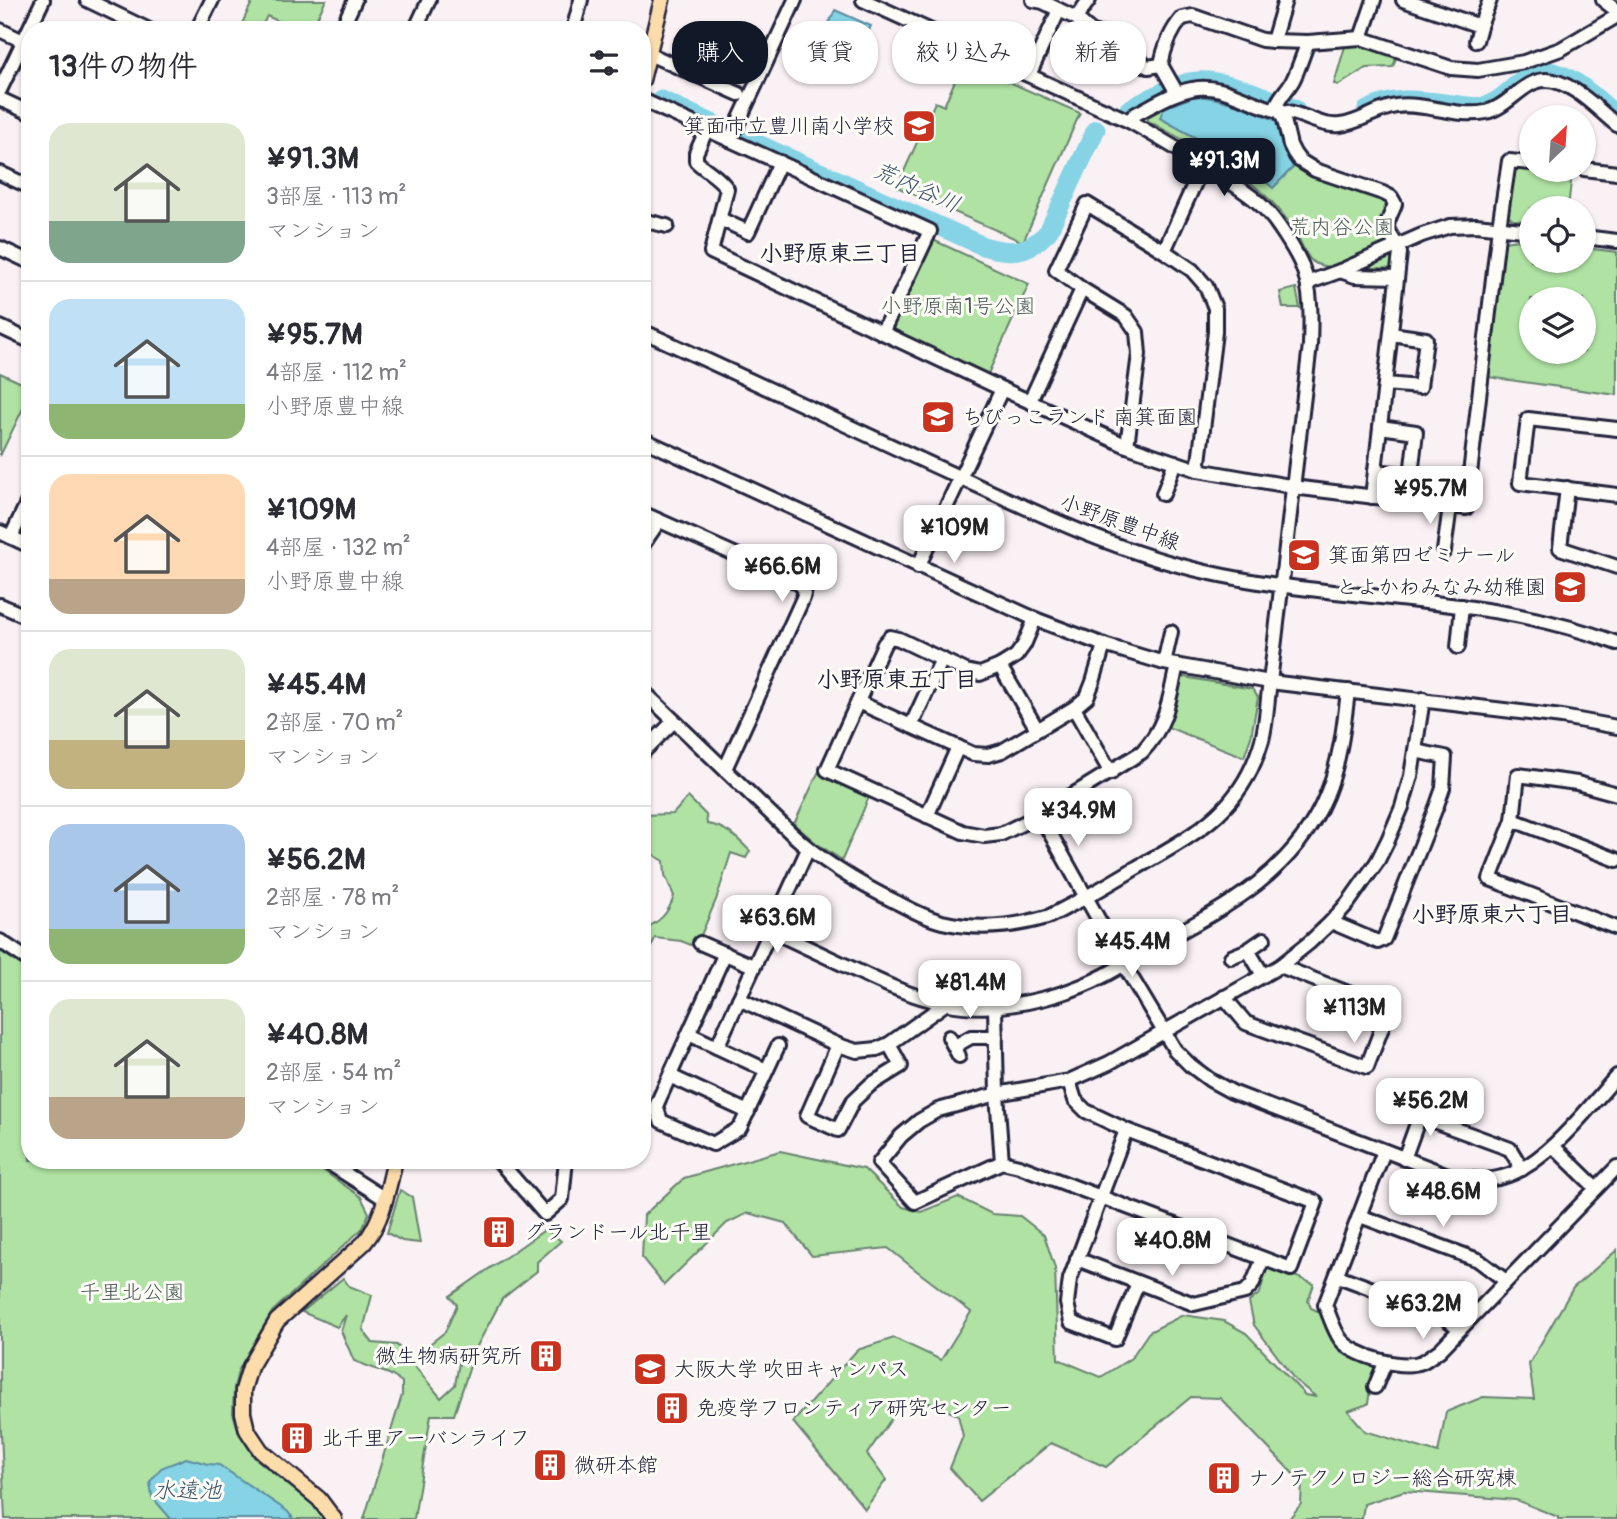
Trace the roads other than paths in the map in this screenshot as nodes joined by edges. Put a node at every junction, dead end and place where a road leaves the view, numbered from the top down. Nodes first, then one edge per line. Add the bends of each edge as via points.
1 (43, 0) edge
2 (87, 0) edge
3 (212, 0) edge
4 (429, 0) edge
5 (581, 0) edge
6 (662, 0) edge
7 (795, 0) edge
8 (863, 0) edge
9 (1032, 0) edge
10 (1089, 0) edge
11 (1285, 0) edge
12 (1374, 0) edge
13 (1403, 0) edge
14 (1490, 0) edge
15 (1603, 0) edge
16 (359, 1) edge
17 (1059, 10) junction
18 (1617, 14) edge
19 (1076, 18) junction
20 (35, 21) edge
21 (130, 21) edge
22 (202, 21) edge
23 (347, 21) edge
24 (422, 21) edge
25 (575, 21) edge
26 (909, 21) edge
27 (1480, 26) junction
28 (0, 30) edge
29 (1362, 38) junction
30 (21, 40) edge
31 (1273, 41) junction
32 (1476, 41) dead end
33 (1308, 42) junction
34 (651, 46) edge
35 (21, 53) edge
36 (651, 55) edge
37 (1036, 60) edge
38 (1161, 65) junction
39 (1036, 78) edge
40 (1174, 88) junction
41 (0, 90) edge
42 (739, 94) dead end
43 (0, 99) edge
44 (651, 104) edge
45 (1279, 104) junction
46 (21, 109) edge
47 (1129, 121) junction
48 (1617, 125) edge
49 (707, 129) junction
50 (733, 134) junction
51 (780, 162) junction
52 (1519, 162) edge
53 (1203, 165) junction
54 (1596, 170) edge
55 (0, 173) edge
56 (1617, 173) edge
57 (21, 183) edge
58 (720, 219) junction
59 (651, 222) edge
60 (667, 226) dead end
61 (1499, 227) junction
62 (1519, 230) edge
63 (1596, 238) edge
64 (1617, 241) edge
65 (1394, 247) junction
66 (0, 248) edge
67 (1164, 251) junction
68 (21, 258) edge
69 (1340, 271) junction
70 (1397, 277) junction
71 (1307, 283) junction
72 (1082, 289) junction
73 (0, 327) edge
74 (883, 333) junction
75 (1391, 334) junction
76 (651, 335) edge
77 (21, 337) edge
78 (1385, 384) junction
79 (1002, 389) junction
80 (1030, 401) junction
81 (1380, 427) junction
82 (1617, 429) edge
83 (651, 443) edge
84 (1127, 446) junction
85 (1175, 462) junction
86 (1198, 470) junction
87 (1375, 471) junction
88 (960, 478) junction
89 (1293, 486) junction
90 (1567, 488) junction
91 (1163, 494) dead end
92 (1617, 495) edge
93 (1372, 497) junction
94 (1450, 506) junction
95 (21, 511) edge
96 (651, 517) edge
97 (659, 521) junction
98 (651, 533) edge
99 (5, 535) edge
100 (21, 543) edge
101 (1444, 551) dead end
102 (918, 567) junction
103 (1617, 567) edge
104 (1281, 585) junction
105 (0, 605) edge
106 (1462, 606) junction
107 (21, 614) edge
108 (1035, 619) junction
109 (1171, 632) dead end
110 (1617, 643) edge
111 (1104, 645) junction
112 (1458, 647) dead end
113 (942, 659) junction
114 (1170, 664) junction
115 (1000, 666) junction
116 (1270, 682) junction
117 (1348, 691) junction
118 (651, 699) edge
119 (1423, 699) junction
120 (858, 702) junction
121 (1074, 708) junction
122 (674, 721) junction
123 (911, 726) junction
124 (1617, 727) edge
125 (1037, 729) junction
126 (651, 744) edge
127 (958, 747) junction
128 (1415, 751) junction
129 (725, 769) junction
130 (1111, 773) junction
131 (1617, 794) edge
132 (1040, 815) junction
133 (927, 816) junction
134 (1513, 820) junction
135 (807, 849) junction
136 (1617, 860) edge
137 (1086, 897) junction
138 (1331, 922) junction
139 (1617, 928) edge
140 (770, 930) junction
141 (1265, 939) dead end
142 (0, 941) edge
143 (701, 943) dead end
144 (1248, 950) junction
145 (725, 953) junction
146 (21, 955) edge
147 (1231, 957) dead end
148 (1124, 965) junction
149 (754, 966) junction
150 (1280, 966) junction
151 (1263, 975) junction
152 (1224, 997) junction
153 (739, 999) junction
154 (945, 1003) junction
155 (995, 1007) junction
156 (1164, 1032) junction
157 (689, 1034) junction
158 (996, 1037) junction
159 (889, 1044) junction
160 (838, 1045) junction
161 (778, 1046) dead end
162 (954, 1046) dead end
163 (717, 1047) junction
164 (766, 1070) junction
165 (670, 1076) junction
166 (1617, 1076) edge
167 (1069, 1081) junction
168 (997, 1094) junction
169 (748, 1112) junction
170 (1126, 1130) junction
171 (1552, 1146) junction
172 (1384, 1151) junction
173 (1404, 1159) junction
174 (1002, 1161) junction
175 (1617, 1167) edge
176 (338, 1169) edge
177 (393, 1169) edge
178 (506, 1169) edge
179 (565, 1169) edge
180 (1522, 1169) junction
181 (1596, 1188) junction
182 (1102, 1197) junction
183 (385, 1199) junction
184 (1360, 1216) junction
185 (1077, 1259) junction
186 (1263, 1259) junction
187 (1338, 1276) junction
188 (1506, 1281) junction
189 (1138, 1283) junction
190 (1460, 1329) junction
191 (1385, 1363) junction
192 (1375, 1387) dead end
193 (334, 1519) edge

1 - 20 street
2 - 21 street
3 - 22 street
4 - 24 street
5 - 25 street
6 - 34 main road
7 - 50 street
8 - 26 street
9 - 17 street
10 - 19 street
11 - 31 street
12 - 29 street
13 - 27 street
14 - 27 street
15 - 18 street
16 - 23 street
17 - 19 street
17 - 37 street
18 - 29 street via 1561,49 1524,62 1478,70 1451,68
19 - 38 street via 1091,31 1129,44 1144,65
27 - 32 street
28 - 30 street
29 - 33 street
31 - 33 street
31 - 38 street via 1193,16 1182,18
33 - 45 street
35 - 41 street
36 - 42 street
38 - 40 street
39 - 47 street
40 - 45 street via 1212,89
40 - 47 street
43 - 46 street
44 - 49 street
45 - 48 street via 1325,125 1351,123 1396,106 1471,113 1503,105 1528,85 1544,79 1571,87
45 - 65 street via 1293,153 1306,166 1391,197 1395,204 1387,231
47 - 53 street
49 - 50 street
49 - 58 street via 696,161 727,189
50 - 51 street
51 - 58 street via 748,232
51 - 74 street via 930,231
52 - 61 street via 1509,161
53 - 67 street
53 - 71 street via 1265,208 1295,251
54 - 56 street
55 - 57 street
58 - 74 street via 711,252
59 - 60 street
61 - 62 street
61 - 65 street via 1450,226
61 - 94 street via 1466,508
63 - 64 street
65 - 69 street
65 - 70 street via 1400,253
66 - 68 street
67 - 72 street via 1087,204 1056,270
67 - 86 street via 1192,270 1206,286 1215,308
69 - 70 street
69 - 71 street
70 - 75 street
71 - 89 street via 1310,345
72 - 80 street
72 - 84 street via 1126,316 1137,332 1139,354
73 - 77 street
74 - 79 street
75 - 78 street
75 - 78 street via 1426,339 1420,387
76 - 88 street, 小野原豊中線
78 - 81 street
79 - 80 street
79 - 88 street
80 - 84 street
81 - 87 street
81 - 87 street via 1416,432 1411,475
82 - 90 street via 1528,419 1520,483
83 - 102 street
84 - 85 street
85 - 86 street
85 - 91 street
86 - 89 street
87 - 93 street
88 - 102 street
88 - 104 street, 小野原豊中線 via 1136,552 1207,572
89 - 93 street
89 - 104 street
90 - 92 street
90 - 103 street via 1560,548
93 - 94 street
94 - 101 street
95 - 99 street
96 - 97 street
97 - 98 street
97 - 129 street via 805,589
99 - 100 street
102 - 108 street
104 - 106 street, 小野原豊中線
104 - 116 street
105 - 107 street
106 - 110 street, 小野原豊中線 via 1541,620
106 - 112 street
108 - 111 street
108 - 115 street via 1016,656
109 - 114 street
111 - 114 street
111 - 121 street via 1087,697
113 - 115 street via 980,674
113 - 120 street via 890,637
113 - 123 street
114 - 116 street
114 - 130 street via 1163,722 1155,738
115 - 125 street
116 - 117 street
116 - 137 street via 1255,762 1226,807 1176,845
117 - 119 street
117 - 148 street via 1336,765 1326,795 1313,823 1287,857 1237,899
118 - 122 street
119 - 124 street
119 - 128 street
120 - 123 street
120 - 133 street via 827,770
121 - 125 street
121 - 130 street
122 - 126 street
122 - 129 street
123 - 127 street
125 - 127 street via 988,755
127 - 133 street
128 - 138 street via 1402,807 1388,841 1364,883
128 - 138 street via 1445,757 1443,788 1384,939 1378,942
129 - 135 street
130 - 132 street
131 - 134 street via 1518,775
132 - 133 street via 1000,834 984,836
132 - 137 street
134 - 136 street
134 - 139 street via 1490,879
135 - 137 street via 869,889 941,922 981,927 1018,924 1050,916
135 - 140 street
137 - 148 street
138 - 150 street
140 - 149 street
140 - 154 street via 888,986
141 - 144 street
142 - 146 street
143 - 145 street
144 - 147 street
144 - 151 street
145 - 149 street
145 - 157 street
148 - 155 street via 1072,991
148 - 156 street
149 - 153 street
150 - 151 street
150 - 152 street via 1390,1009 1367,1067 1246,1023
151 - 152 street
152 - 156 street
153 - 160 street
153 - 163 street
154 - 155 street
154 - 159 street
155 - 158 street
156 - 167 street
156 - 172 street via 1190,1065 1232,1092
157 - 163 street
157 - 165 street
158 - 162 street via 971,1037
158 - 168 street
159 - 160 street via 858,1051
159 - 160 street via 901,1066 853,1101 838,1130 807,1116
161 - 164 street
163 - 164 street
164 - 169 street
165 - 169 street
165 - 169 street via 656,1106 661,1121 713,1144 740,1128
166 - 171 street
167 - 168 street
167 - 170 street via 1075,1100 1086,1111
168 - 174 street
168 - 174 street via 938,1110 919,1121 879,1163 915,1202
170 - 182 street
170 - 186 street via 1317,1202 1291,1269
171 - 180 street
171 - 181 street
172 - 173 street
172 - 184 street
173 - 180 street via 1453,1177 1478,1180
173 - 180 street via 1422,1112 1510,1149
174 - 182 street
175 - 181 street
176 - 183 street
177 - 183 main road
178 - 179 street via 545,1214 562,1199
181 - 188 street
182 - 185 street
182 - 186 street
183 - 193 main road via 364,1243 277,1321 250,1367 243,1390 247,1430 261,1451 319,1499
184 - 187 street
184 - 188 street via 1478,1260
185 - 189 street
185 - 189 street via 1067,1303 1070,1322 1115,1339
186 - 189 street via 1245,1292 1194,1304
187 - 190 street via 1440,1314
187 - 191 street via 1325,1305 1340,1339
188 - 190 street
190 - 191 street via 1422,1362
191 - 192 street

